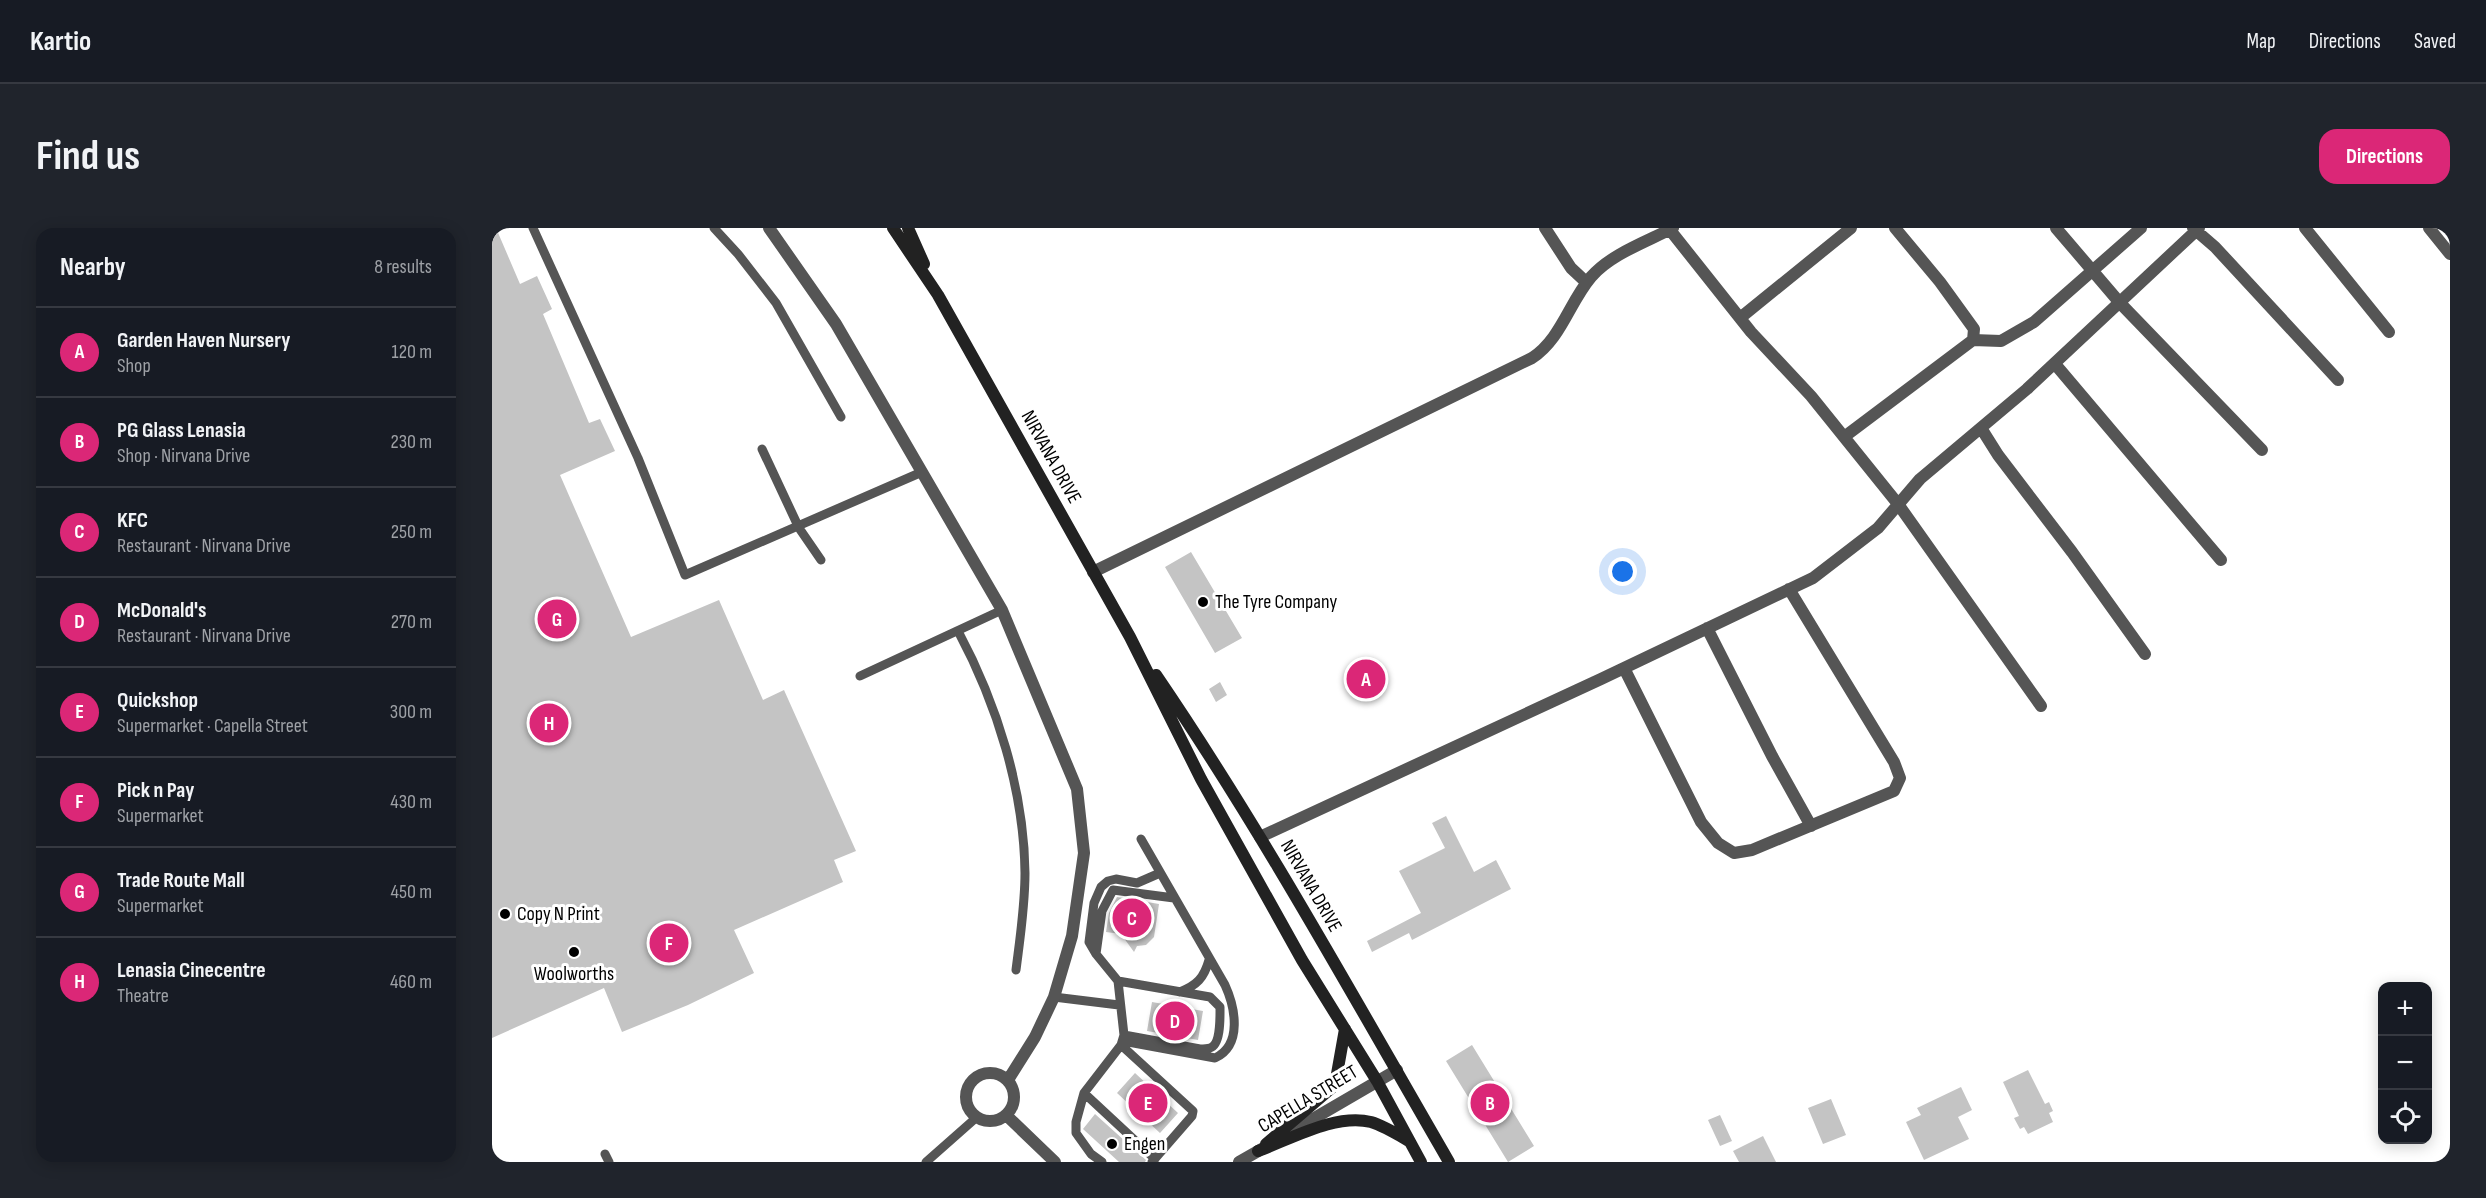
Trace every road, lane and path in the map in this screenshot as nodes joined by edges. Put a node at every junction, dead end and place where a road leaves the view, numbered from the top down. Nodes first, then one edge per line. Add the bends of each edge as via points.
1 (533, 228) edge
2 (714, 228) edge
3 (769, 228) edge
4 (893, 228) edge
5 (908, 228) edge
6 (1545, 228) edge
7 (1851, 228) edge
8 (1895, 228) edge
9 (2056, 228) edge
10 (2141, 228) edge
11 (2305, 228) edge
12 (2429, 228) edge
13 (1671, 229) edge
14 (2198, 229) edge
15 (2450, 254) edge
16 (2091, 270) junction
17 (1586, 282) junction
18 (938, 295) junction
19 (2120, 303) junction
20 (1740, 318) junction
21 (2389, 332) dead end
22 (1973, 340) junction
23 (2055, 364) junction
24 (2338, 380) dead end
25 (841, 417) dead end
26 (1982, 428) junction
27 (1844, 437) junction
28 (762, 449) dead end
29 (2262, 450) dead end
30 (922, 472) junction
31 (1898, 504) junction
32 (799, 528) junction
33 (821, 560) dead end
34 (2222, 560) dead end
35 (1093, 572) junction
36 (1789, 589) junction
37 (1002, 610) junction
38 (1707, 628) junction
39 (958, 631) junction
40 (1130, 637) junction
41 (2145, 654) dead end
42 (1624, 668) junction
43 (860, 676) dead end
44 (2041, 706) dead end
45 (1811, 825) junction
46 (1260, 837) junction
47 (1141, 839) dead end
48 (1160, 873) junction
49 (1174, 898) junction
50 (1096, 954) junction
51 (1209, 960) junction
52 (1016, 970) dead end
53 (1118, 981) junction
54 (1180, 992) junction
55 (1054, 997) junction
56 (1119, 1005) junction
57 (1345, 1029) junction
58 (1123, 1040) junction
59 (1397, 1070) junction
60 (1008, 1080) junction
61 (1377, 1081) junction
62 (1084, 1093) junction
63 (1006, 1115) junction
64 (977, 1117) junction
65 (1410, 1141) junction
66 (1258, 1151) junction
67 (1154, 1161) edge
68 (926, 1162) edge
69 (1055, 1162) edge
70 (1100, 1162) edge
71 (1239, 1162) edge
72 (1421, 1162) edge
73 (1449, 1162) edge

1 - 32 lane via 638,458 685,575
2 - 25 lane via 776,303
3 - 30 street via 837,324
4 - 18 main road, NIRVANA DRIVE
5 - 18 main road, NIRVANA DRIVE
6 - 17 street via 1571,268
7 - 20 street
8 - 22 street via 1974,328
9 - 16 street
10 - 16 street
11 - 21 street
12 - 15 street
13 - 17 street via 1607,263
13 - 20 street
14 - 19 street
14 - 24 street
16 - 19 street
16 - 22 street via 2034,322 2001,341
17 - 35 street via 1547,347 1532,358
18 - 35 main road, NIRVANA DRIVE
19 - 23 street
19 - 29 street
20 - 27 street
22 - 27 street
23 - 26 street
23 - 34 street
26 - 31 street via 1920,479
26 - 41 street
27 - 31 street
28 - 32 lane
30 - 32 lane
30 - 37 street
31 - 36 street via 1878,528 1813,578
31 - 44 street
32 - 33 lane
35 - 40 main road, NIRVANA DRIVE
36 - 38 street
36 - 45 street via 1900,778 1894,791
37 - 39 lane
37 - 55 street via 1077,789 1084,854 1072,936
38 - 42 street
38 - 45 street
39 - 43 lane
39 - 52 lane via 983,682 1015,784 1025,873
40 - 46 main road, NIRVANA DRIVE
40 - 57 main road, NIRVANA DRIVE via 1201,779
42 - 45 street via 1701,822 1718,843 1734,853
42 - 46 street
46 - 59 main road, NIRVANA DRIVE
47 - 48 lane
48 - 49 lane
48 - 50 lane via 1137,883 1116,879 1101,886 1094,903 1089,942
49 - 50 lane via 1113,890 1102,911
49 - 51 lane
50 - 53 lane
51 - 54 lane via 1201,980
51 - 58 lane via 1235,1014 1232,1036 1224,1052 1206,1058
53 - 54 lane
53 - 56 lane
54 - 58 lane via 1210,997 1220,1007 1212,1047
55 - 56 lane
55 - 60 street
56 - 58 lane
57 - 61 main road, NIRVANA DRIVE
57 - 66 main road via 1335,1085
58 - 62 lane
58 - 67 lane via 1193,1111
59 - 61 street, CAPELLA STREET
59 - 73 main road, NIRVANA DRIVE
60 - 63 street via 1014,1094
60 - 64 street via 994,1073 971,1081 966,1096
61 - 65 main road, NIRVANA DRIVE
61 - 66 street, CAPELLA STREET
62 - 67 lane
62 - 70 lane via 1076,1133
63 - 64 street via 992,1121
63 - 69 street
64 - 68 lane
65 - 66 main road via 1370,1122 1346,1120
65 - 72 main road, NIRVANA DRIVE
66 - 71 street, CAPELLA STREET

